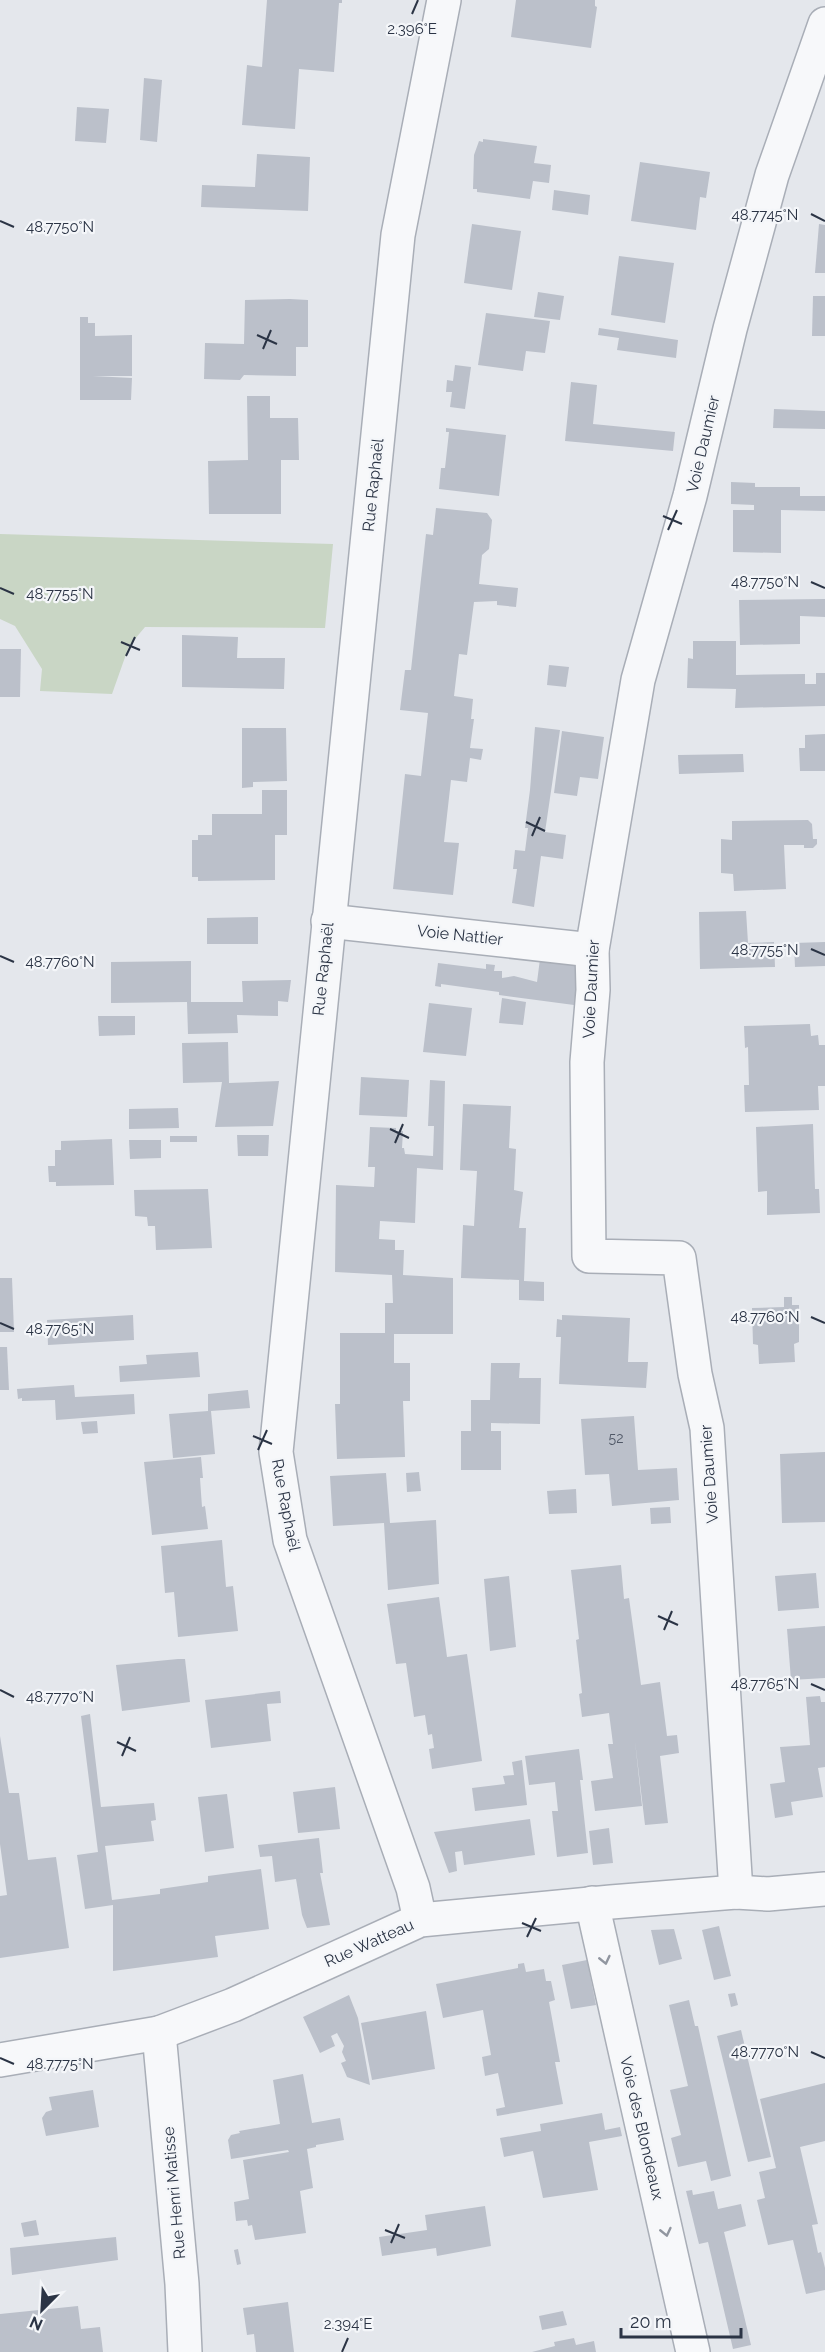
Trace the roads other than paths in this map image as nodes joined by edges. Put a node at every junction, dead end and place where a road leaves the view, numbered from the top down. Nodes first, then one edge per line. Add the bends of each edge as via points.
1 (444, 0) edge
2 (825, 24) edge
3 (328, 921) junction
4 (592, 950) junction
5 (825, 1889) edge
6 (736, 1892) junction
7 (592, 1903) junction
8 (420, 1920) junction
9 (159, 2033) junction
10 (0, 2060) edge
11 (184, 2352) edge
12 (693, 2352) edge

1 - 3 street, Rue Raphaël via 398,235
2 - 4 street, Voie Daumier via 772,175 690,496 638,680
3 - 4 street, Voie Nattier
3 - 8 street, Rue Raphaël via 276,1452 290,1540 413,1888
4 - 6 street, Voie Daumier via 587,1062 589,1256 679,1258 695,1374 707,1428
5 - 6 street, Rue Watteau via 768,1894
6 - 7 street, Rue Watteau
7 - 8 street, Rue Watteau
7 -> 12 street, Voie des Blondeaux
8 - 9 street, Rue Watteau via 233,2005
9 - 10 street, Rue Watteau
9 - 11 street, Rue Henri Matisse via 182,2284

